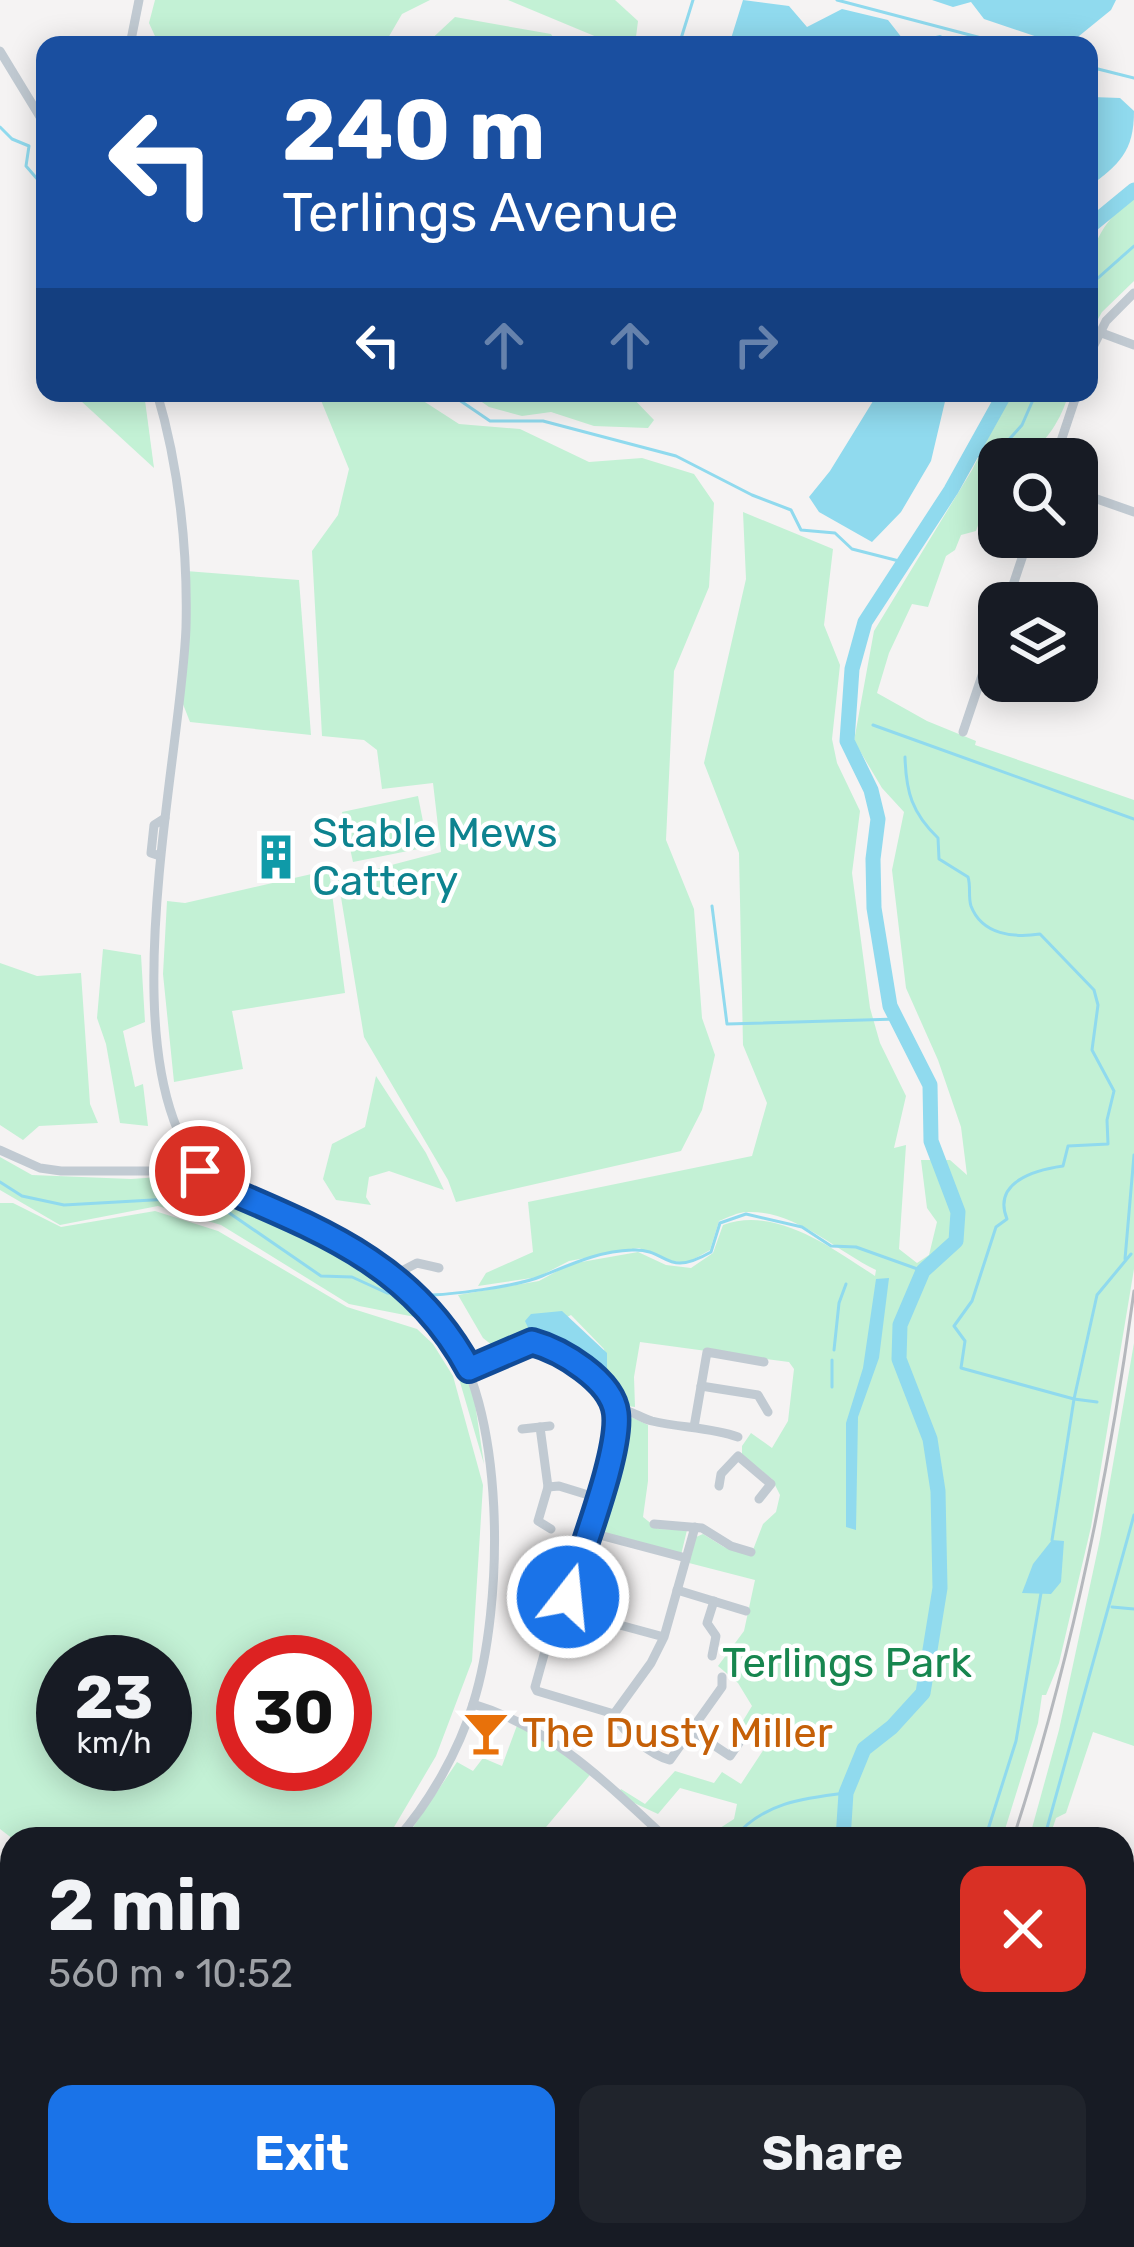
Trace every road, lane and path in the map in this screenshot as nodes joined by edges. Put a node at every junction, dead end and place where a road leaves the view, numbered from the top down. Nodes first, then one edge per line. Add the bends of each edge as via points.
1 (139, 0) edge
2 (132, 36) edge
3 (0, 51) edge
4 (36, 110) edge
5 (1134, 292) edge
6 (1099, 332) joint
7 (1134, 344) edge
8 (159, 402) edge
9 (1074, 402) edge
10 (1062, 438) edge
11 (1098, 499) edge
12 (1134, 512) edge
13 (978, 687) edge
14 (963, 732) dead end
15 (0, 1150) edge
16 (200, 1171) junction
17 (439, 1268) dead end
18 (394, 1275) junction
19 (764, 1362) dead end
20 (469, 1369) junction
21 (701, 1386) junction
22 (616, 1410) junction
23 (768, 1412) dead end
24 (694, 1426) junction
25 (522, 1429) dead end
26 (738, 1456) junction
27 (718, 1486) dead end
28 (548, 1487) junction
29 (598, 1498) junction
30 (759, 1499) dead end
31 (654, 1524) dead end
32 (694, 1527) junction
33 (551, 1529) dead end
34 (588, 1532) junction
35 (751, 1552) dead end
36 (686, 1558) junction
37 (677, 1590) junction
38 (714, 1601) junction
39 (561, 1610) junction
40 (746, 1611) dead end
41 (664, 1637) junction
42 (712, 1656) dead end
43 (722, 1677) dead end
44 (473, 1703) junction
45 (614, 1714) junction
46 (691, 1730) junction
47 (739, 1743) dead end
48 (406, 1827) edge
49 (654, 1827) edge

1 - 2 street
3 - 4 street
5 - 6 street
6 - 7 street
8 - 16 street via 186,600 165,817 152,839 151,853 160,856 155,1006 179,1134
9 - 10 street
11 - 12 street
13 - 14 street
15 - 16 street via 62,1171
16 - 18 street
17 - 18 street via 417,1263
18 - 20 street via 443,1324
19 - 21 street via 706,1352
20 - 22 street via 539,1343 598,1381
20 - 44 street via 488,1434 492,1530 491,1599
21 - 23 street via 758,1395
21 - 24 street
22 - 24 street
22 - 29 street
24 - 26 street via 741,1434
25 - 28 street via 545,1426
26 - 27 street
26 - 30 street via 771,1484
28 - 29 street
28 - 33 street via 538,1521
29 - 34 street
31 - 32 street
32 - 35 street
32 - 36 street
34 - 36 street
34 - 39 street
36 - 37 street
37 - 38 street
37 - 41 street
38 - 40 street
38 - 42 street via 707,1623 716,1636
39 - 41 street
39 - 45 street via 537,1691
41 - 45 street
43 - 46 street
44 - 48 street
44 - 49 street via 531,1726 586,1763
45 - 46 street via 670,1760
46 - 47 street via 730,1756

